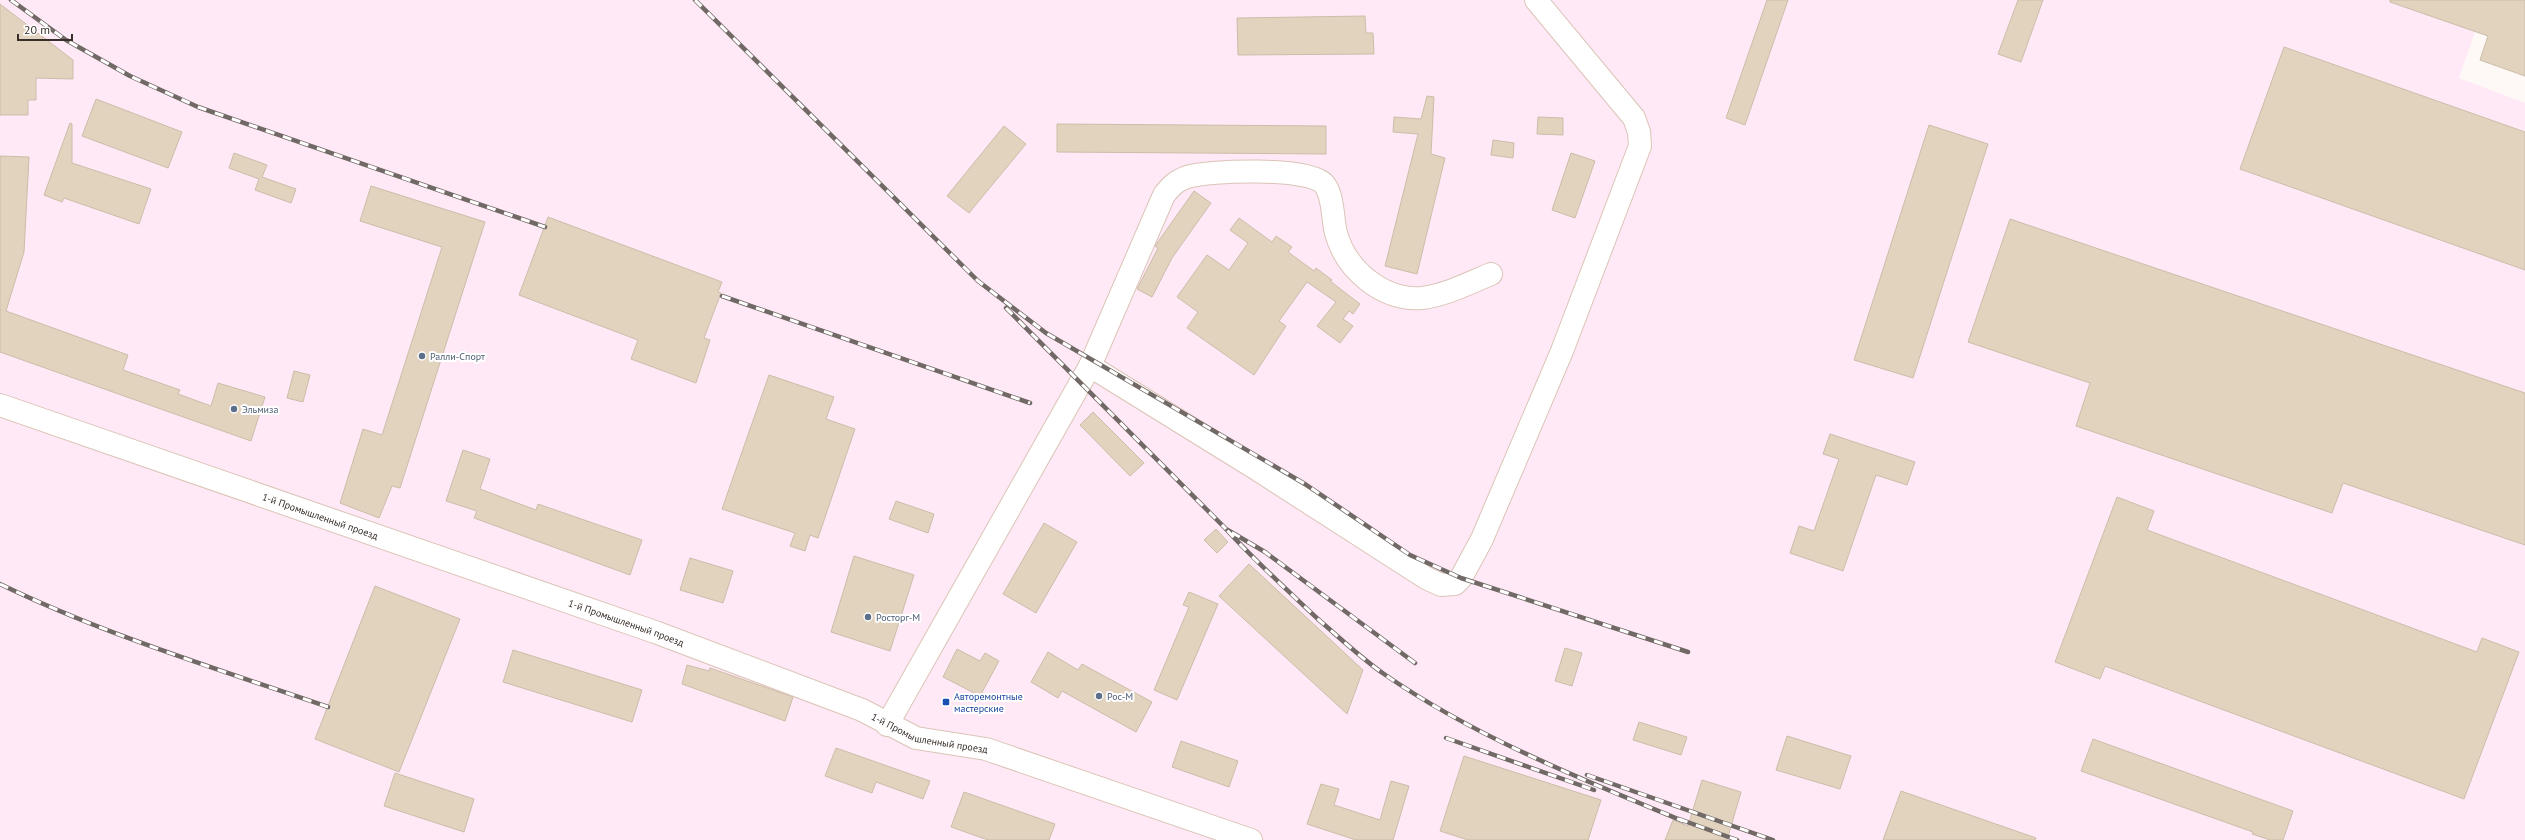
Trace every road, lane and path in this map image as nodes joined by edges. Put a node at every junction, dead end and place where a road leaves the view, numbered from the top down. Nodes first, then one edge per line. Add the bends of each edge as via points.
1 (1536, 0) edge
2 (1491, 274) dead end
3 (1090, 366) junction
4 (0, 405) edge
5 (887, 725) junction
6 (1251, 840) edge

1 - 3 street via 1634,118 1640,146 1562,351 1482,540 1455,584 1441,585 1422,576 1255,468
2 - 3 street via 1443,293 1421,298 1400,296 1367,280 1345,255 1336,234 1328,191 1317,178 1257,171 1188,177 1174,183 1164,195
3 - 5 street
4 - 5 street, 1-й Промышленный проезд via 655,632 862,710
5 - 6 street, 1-й Промышленный проезд via 930,742 986,749

